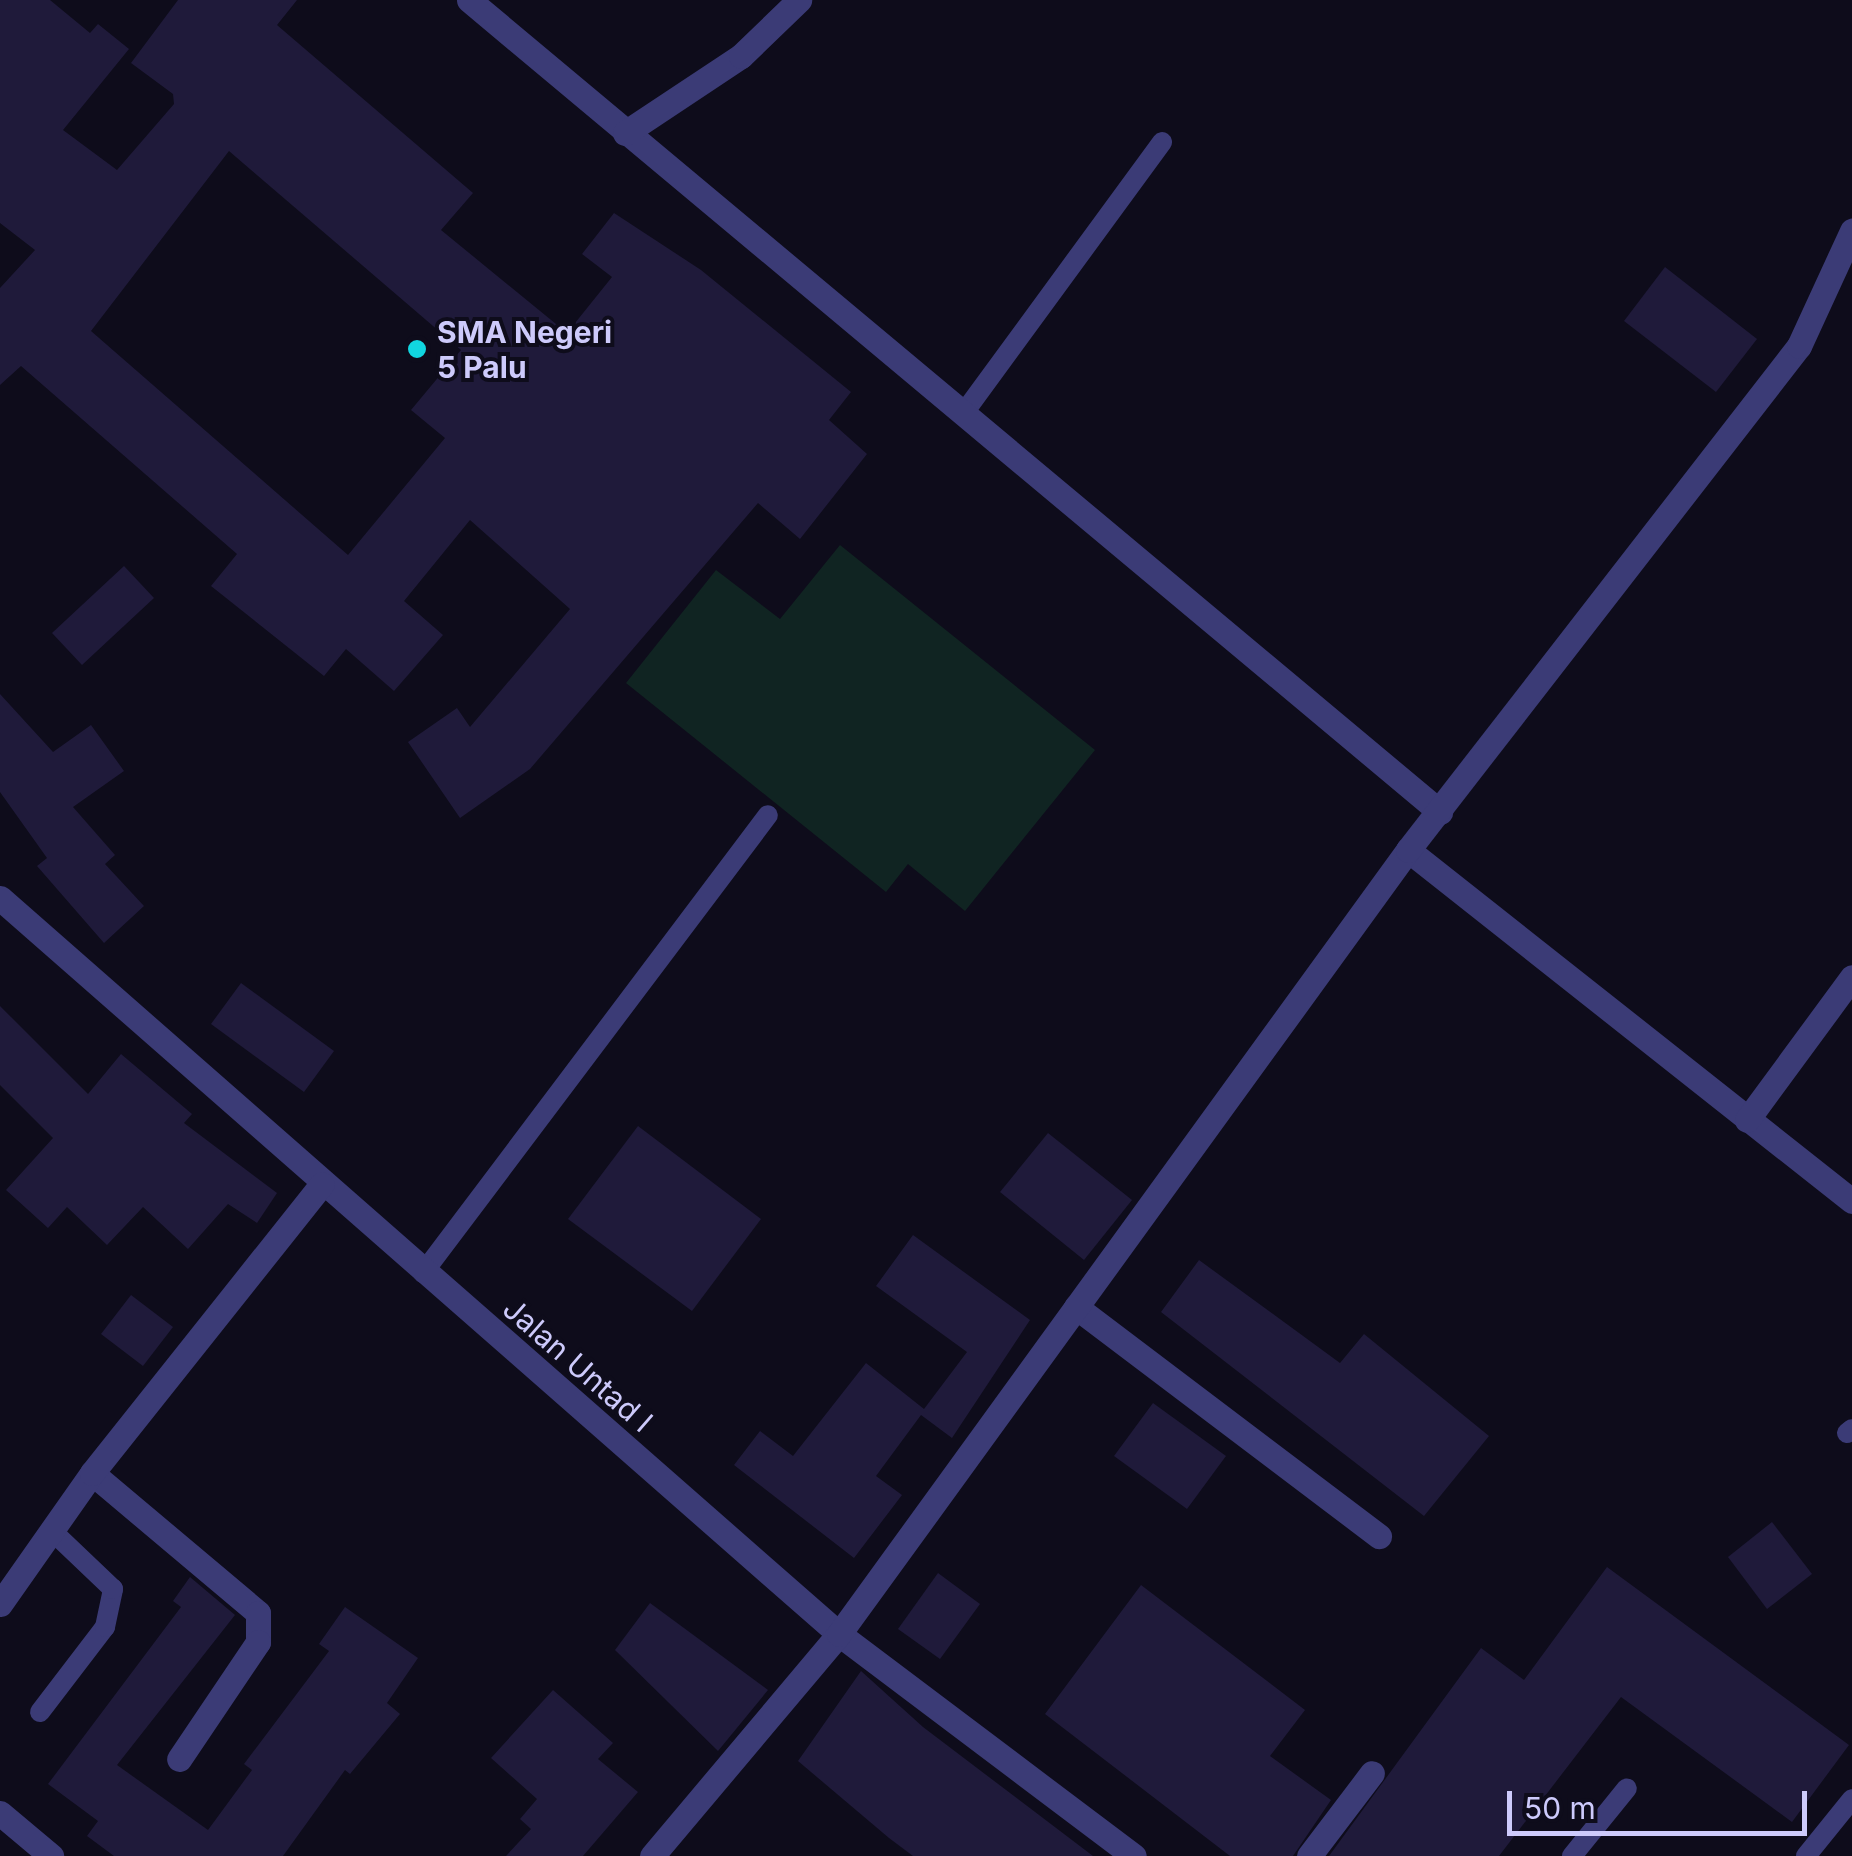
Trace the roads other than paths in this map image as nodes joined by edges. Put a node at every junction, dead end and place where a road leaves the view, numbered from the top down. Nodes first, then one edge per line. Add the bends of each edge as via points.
1 (469, 0) edge
2 (799, 0) edge
3 (625, 132) junction
4 (1162, 142) dead end
5 (1852, 230) edge
6 (963, 414) junction
7 (1440, 812) junction
8 (768, 815) dead end
9 (1408, 850) junction
10 (0, 898) edge
11 (1852, 976) edge
12 (1747, 1120) junction
13 (322, 1184) junction
14 (1852, 1201) edge
15 (423, 1273) junction
16 (1076, 1307) junction
17 (92, 1474) junction
18 (52, 1531) junction
19 (1380, 1536) dead end
20 (0, 1604) edge
21 (839, 1634) junction
22 (40, 1712) dead end
23 (180, 1759) dead end
24 (1372, 1772) dead end
25 (1627, 1788) dead end
26 (1852, 1799) edge
27 (0, 1813) edge
28 (51, 1856) edge
29 (652, 1856) edge
30 (1134, 1856) edge
31 (1309, 1856) edge
32 (1572, 1856) edge
33 (1806, 1856) edge

1 - 3 street
2 - 3 street via 741,56
3 - 6 street
4 - 6 lane
5 - 7 street via 1799,346
6 - 7 street
7 - 9 street
8 - 15 lane
9 - 12 street
9 - 16 street
10 - 13 street, Jalan Untad I
11 - 12 street
12 - 14 street
13 - 15 street, Jalan Untad I
13 - 17 street
15 - 21 street, Jalan Untad I
16 - 19 street
16 - 21 street
17 - 18 street
17 - 23 street via 258,1614 258,1642
18 - 20 street
18 - 22 lane via 113,1588 105,1626
21 - 29 street
21 - 30 street, Jalan Untad I
24 - 31 street
25 - 32 lane
26 - 33 lane
27 - 28 street

